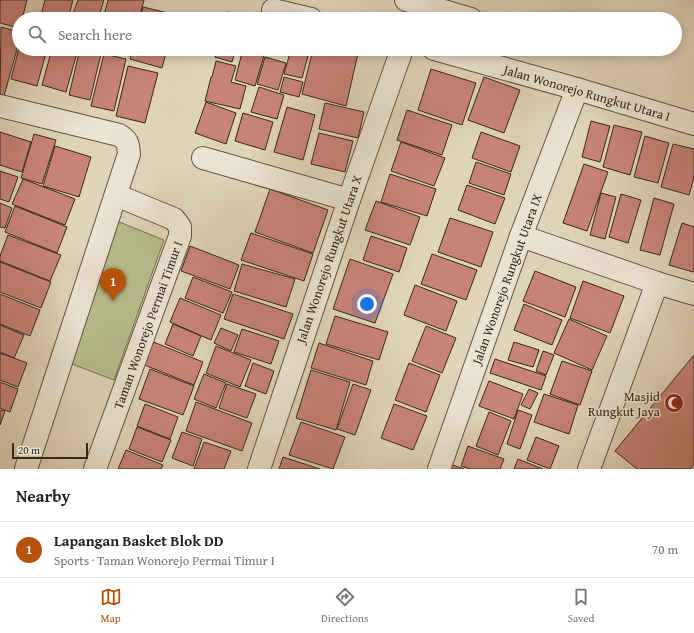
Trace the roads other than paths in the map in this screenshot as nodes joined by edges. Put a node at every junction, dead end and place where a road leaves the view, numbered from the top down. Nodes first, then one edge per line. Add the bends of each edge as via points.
1 (419, 2) edge
2 (273, 10) dead end
3 (281, 12) edge
4 (450, 12) edge
5 (400, 56) edge
6 (459, 56) edge
7 (577, 89) junction
8 (0, 106) edge
9 (694, 124) edge
10 (203, 158) dead end
11 (116, 195) junction
12 (349, 200) junction
13 (522, 236) junction
14 (657, 283) junction
15 (694, 294) edge
16 (26, 469) edge
17 (95, 469) edge
18 (259, 469) edge
19 (439, 469) edge
20 (589, 469) edge

1 - 4 street
2 - 3 street
5 - 12 street, Jalan Wonorejo Rungkut Utara X
6 - 7 street, Jalan Wonorejo Rungkut Utara I
7 - 9 street, Jalan Wonorejo Rungkut Utara I
7 - 13 street, Jalan Wonorejo Rungkut Utara IX
8 - 11 street via 124,138 128,143 129,154
10 - 12 street
11 - 16 street
11 - 17 street, Taman Wonorejo Permai Timur I via 174,219 180,226 180,236
12 - 18 street, Jalan Wonorejo Rungkut Utara X
13 - 14 street
13 - 19 street, Jalan Wonorejo Rungkut Utara IX
14 - 15 street
14 - 20 street

